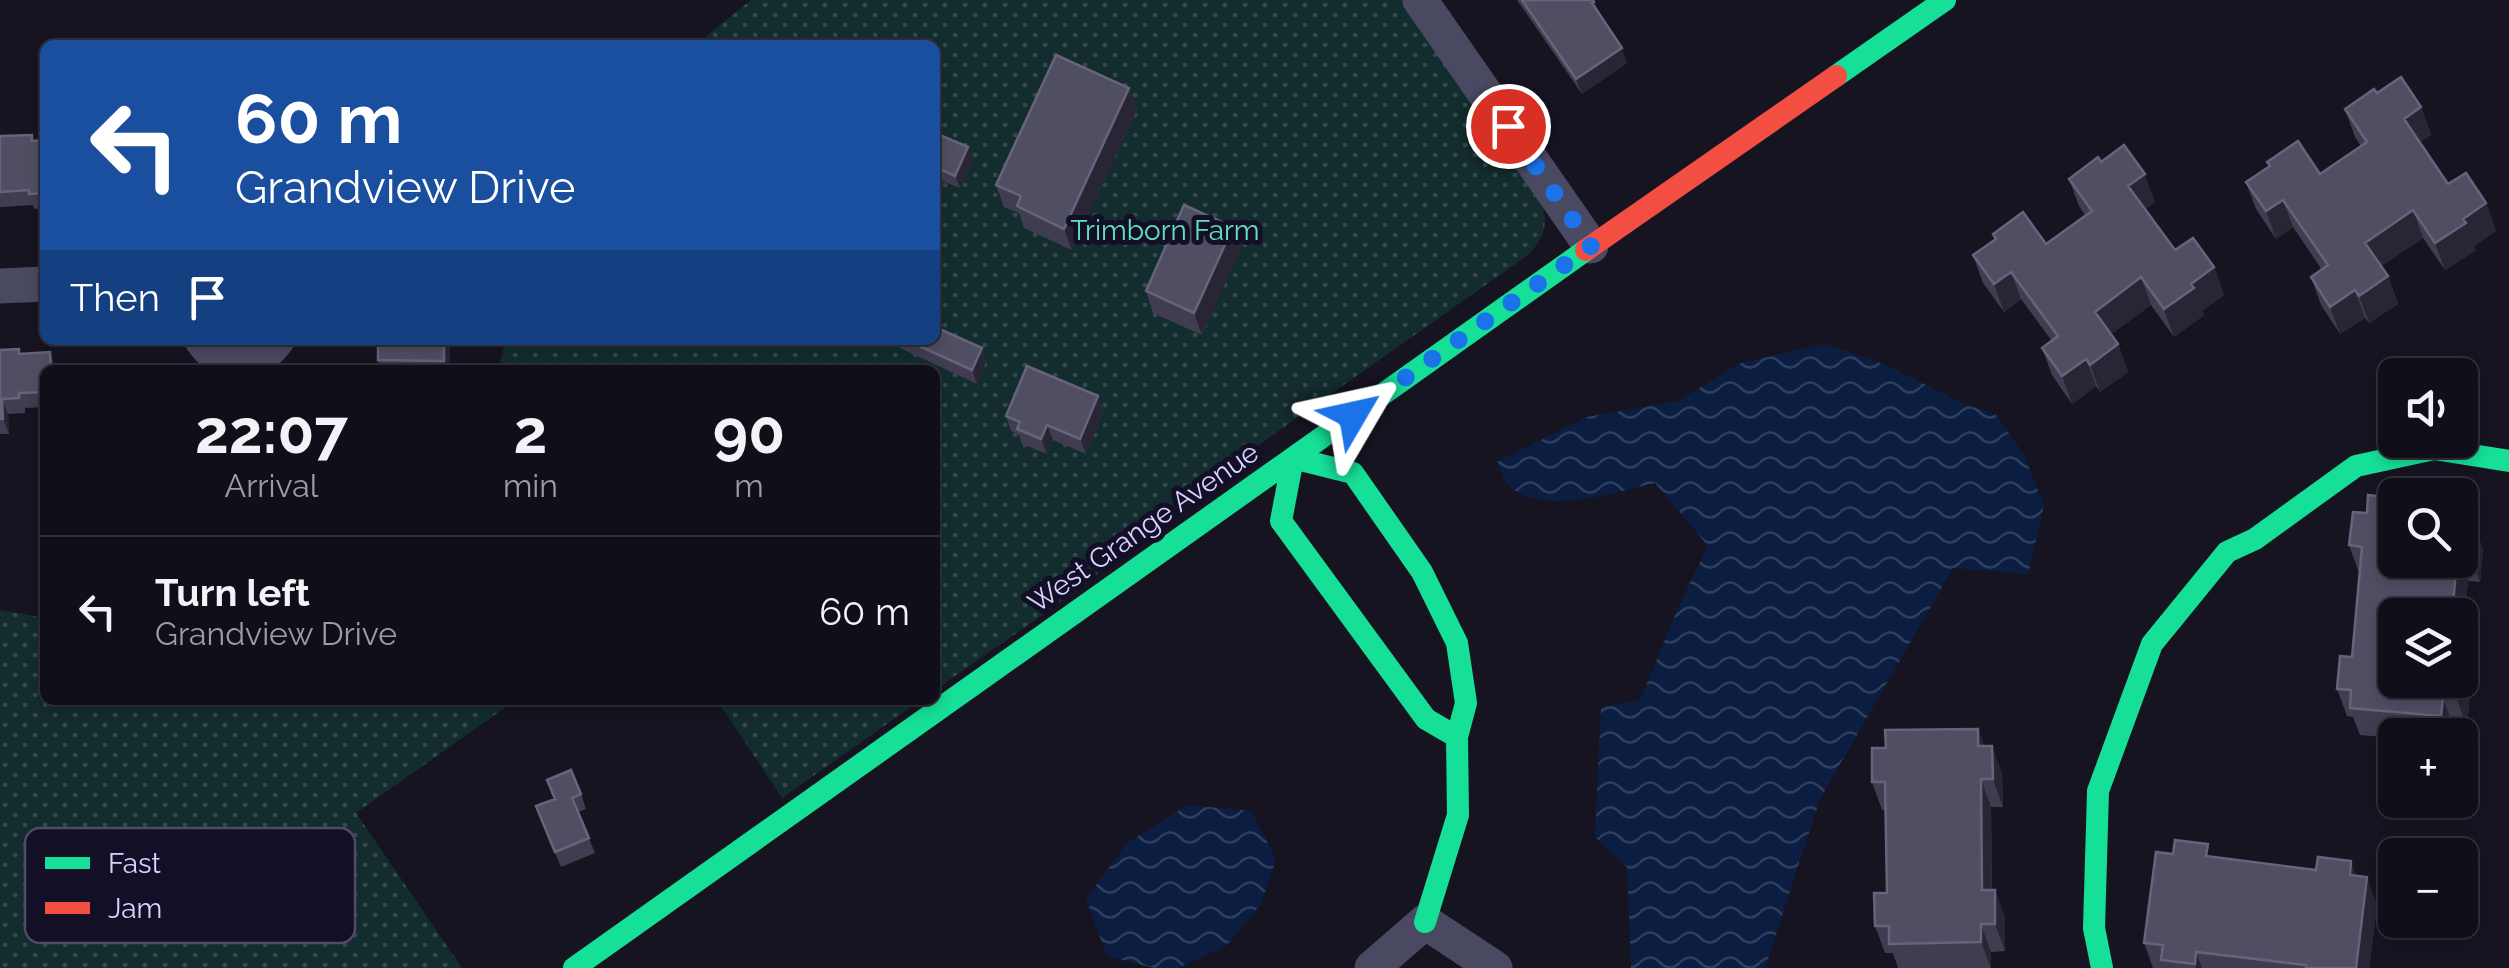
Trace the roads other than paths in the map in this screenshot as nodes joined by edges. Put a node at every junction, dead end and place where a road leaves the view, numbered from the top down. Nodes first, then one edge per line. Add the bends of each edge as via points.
1 (1420, 0) edge
2 (1945, 0) edge
3 (1591, 246) junction
4 (40, 284) edge
5 (0, 286) edge
6 (206, 345) edge
7 (273, 345) edge
8 (1293, 458) junction
9 (2509, 461) edge
10 (1457, 737) junction
11 (1425, 922) junction
12 (574, 968) edge
13 (1372, 968) edge
14 (1496, 968) edge
15 (2102, 968) edge

1 - 3 street
2 - 3 street, West Grange Avenue
3 - 8 street, West Grange Avenue
4 - 5 street
6 - 7 street via 218,358 245,363
8 - 10 street via 1282,521 1426,719
8 - 10 street via 1353,474 1422,572 1458,643 1466,703
8 - 12 street, West Grange Avenue
9 - 15 street via 2434,450 2356,466 2227,552 2152,644 2098,791 2094,928
10 - 11 street via 1458,815
11 - 13 street
11 - 14 street

